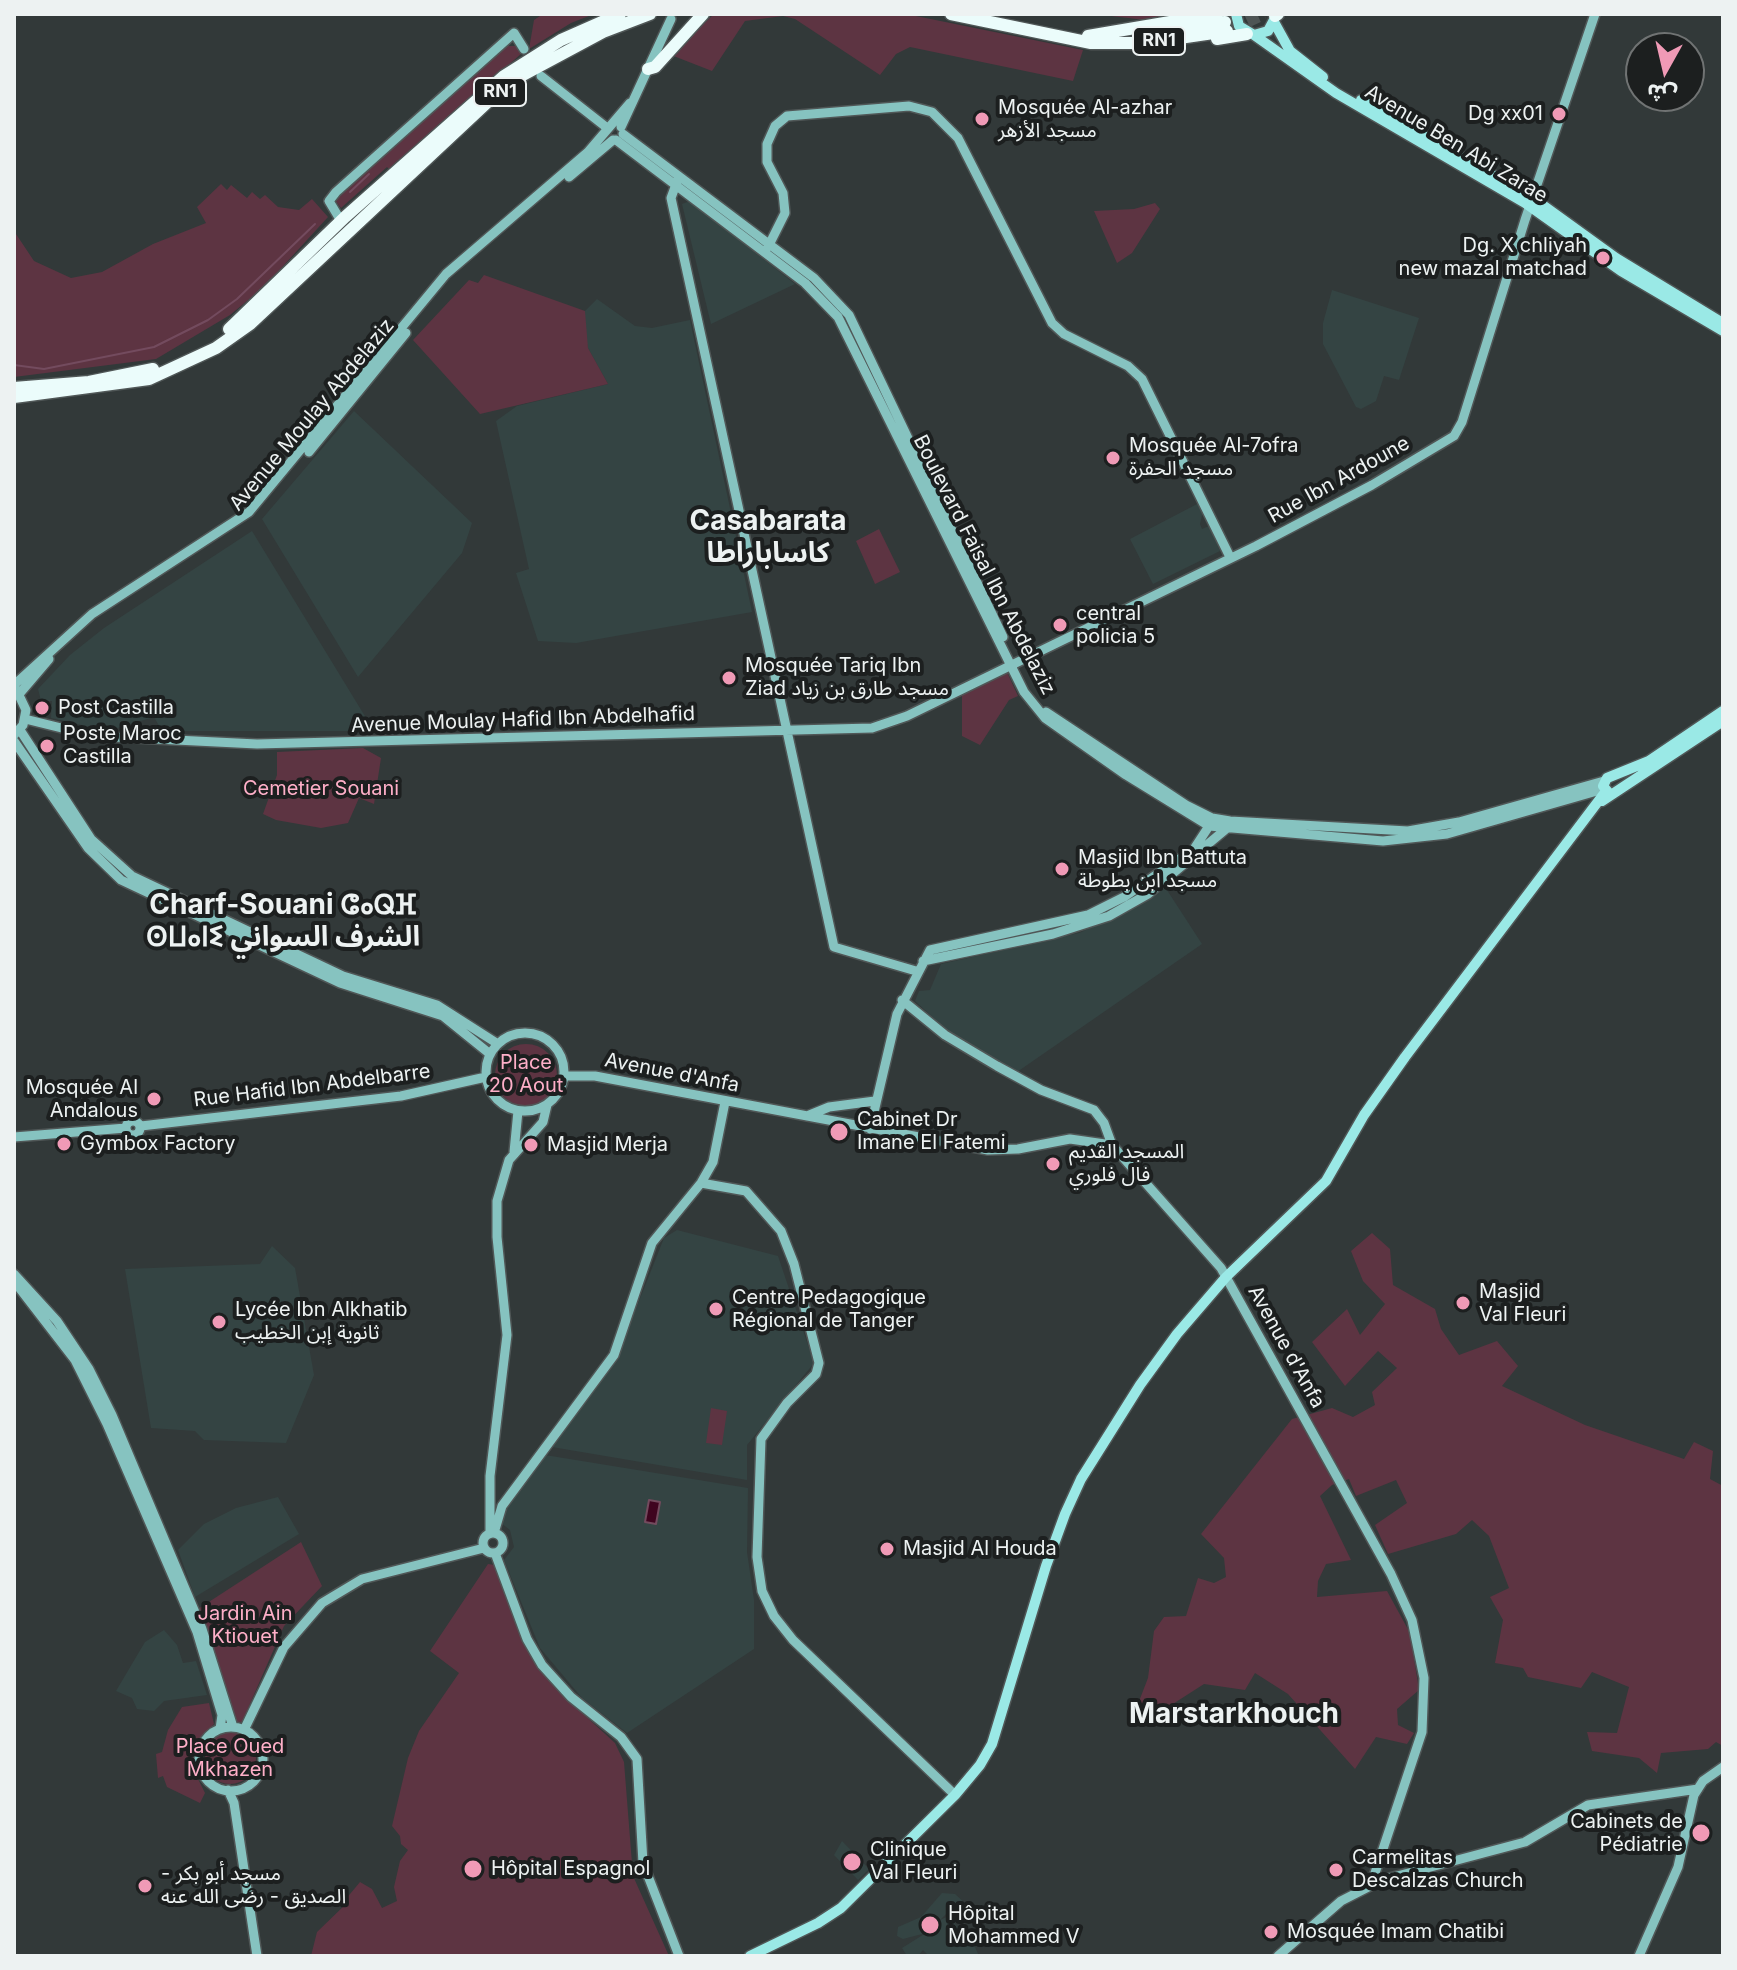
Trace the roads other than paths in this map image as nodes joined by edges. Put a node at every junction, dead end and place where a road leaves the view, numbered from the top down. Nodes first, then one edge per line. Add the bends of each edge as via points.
1 (620, 14) edge
2 (650, 14) edge
3 (703, 14) edge
4 (951, 14) edge
5 (980, 14) edge
6 (1595, 14) edge
7 (1275, 16) edge
8 (671, 19) dead end
9 (1226, 20) edge
10 (1250, 35) junction
11 (1090, 39) junction
12 (524, 49) dead end
13 (648, 69) junction
14 (541, 76) dead end
15 (614, 132) junction
16 (678, 180) junction
17 (1531, 202) junction
18 (341, 217) junction
19 (767, 248) junction
20 (1723, 323) edge
21 (1723, 331) edge
22 (14, 381) edge
23 (14, 388) edge
24 (57, 388) junction
25 (14, 397) edge
26 (14, 404) edge
27 (1230, 557) junction
28 (1012, 665) junction
29 (16, 688) edge
30 (1723, 711) edge
31 (25, 719) junction
32 (1723, 721) edge
33 (787, 729) junction
34 (17, 732) edge
35 (14, 741) edge
36 (1610, 787) junction
37 (1504, 813) junction
38 (1212, 822) junction
39 (1226, 829) junction
40 (923, 961) junction
41 (916, 971) junction
42 (902, 1000) junction
43 (498, 1044) junction
44 (490, 1054) junction
45 (563, 1062) junction
46 (578, 1073) junction
47 (564, 1076) junction
48 (486, 1077) junction
49 (875, 1101) junction
50 (725, 1102) junction
51 (547, 1105) junction
52 (518, 1111) junction
53 (807, 1116) junction
54 (870, 1129) junction
55 (14, 1137) edge
56 (1112, 1145) junction
57 (514, 1152) junction
58 (701, 1183) junction
59 (1226, 1277) junction
60 (16, 1279) edge
61 (488, 1501) junction
62 (502, 1506) junction
63 (492, 1533) junction
64 (484, 1548) junction
65 (495, 1553) junction
66 (233, 1727) junction
67 (220, 1729) junction
68 (244, 1730) junction
69 (1723, 1767) edge
70 (242, 1789) junction
71 (1698, 1789) junction
72 (228, 1790) junction
73 (955, 1795) junction
74 (1371, 1885) junction
75 (260, 1956) edge
76 (679, 1956) edge
77 (750, 1956) edge
78 (1278, 1956) edge
79 (1639, 1956) edge

1 - 18 highway, RN1 via 561,40 504,76
2 - 24 highway, RN1 via 603,32 496,94 250,324 216,348 149,379
3 - 13 highway
4 - 11 highway, RN1
5 - 11 highway, RN1
6 - 17 street, Rue Ibn Ardoune
7 - 10 main road via 1268,31
7 - 17 main road, Avenue Ben Abi Zarae via 1282,42 1317,72
8 - 13 street, Avenue Moulay Abdelaziz
9 - 10 main road
9 - 11 highway
9 - 11 highway, RN1 via 1145,43
10 - 11 highway via 1142,50
10 - 17 main road, Avenue Ben Abi Zarae via 1336,93
12 - 18 street via 514,33 330,198
13 - 15 street, Avenue Moulay Abdelaziz
14 - 15 street, Boulevard Faisal Ibn Abdelaziz
15 - 16 street, Boulevard Faisal Ibn Abdelaziz
15 - 29 street, Avenue Moulay Abdelaziz via 453,274 237,529 79,631
16 - 19 street, Boulevard Faisal Ibn Abdelaziz
16 - 33 street via 671,198
17 - 20 main road, Avenue Ben Abi Zarae
17 - 21 main road, Avenue Ben Abi Zarae via 1621,271
17 - 27 street, Rue Ibn Ardoune via 1454,436 1372,485
18 - 24 highway, RN1 via 245,317 210,343 147,371
19 - 27 street via 785,213 783,193 766,155 770,134 787,116 909,106 941,118 958,138 1052,323 1128,366 1146,385
19 - 28 street, Boulevard Faisal Ibn Abdelaziz via 818,294 850,336
22 - 24 highway
23 - 24 highway, RN1
24 - 25 highway, RN1
24 - 26 highway
27 - 28 street, Rue Ibn Ardoune
28 - 33 street, Avenue Moulay Hafid Ibn Abdelhafid via 883,727
28 - 38 street, Boulevard Faisal Ibn Abdelaziz via 1047,712
29 - 31 street via 25,701
30 - 36 main road
31 - 33 street, Avenue Moulay Hafid Ibn Abdelhafid via 107,738 257,744
31 - 34 street
32 - 36 main road
33 - 41 street via 834,947
34 - 43 street via 91,839 132,876 343,976 437,1005
35 - 44 street via 88,848 121,880 340,983 443,1016
36 - 37 street, Boulevard Faisal Ibn Abdelaziz
36 - 59 main road via 1379,1093 1323,1185
37 - 38 street, Boulevard Faisal Ibn Abdelaziz via 1390,832
37 - 39 street, Boulevard Faisal Ibn Abdelaziz via 1408,841
38 - 39 street, Boulevard Faisal Ibn Abdelaziz
38 - 40 street via 1194,849 1088,915 930,950
39 - 40 street via 1148,894 1109,916 1044,936
40 - 41 street
41 - 42 street
42 - 49 street
42 - 56 street via 945,1035 997,1066 1094,1110
43 - 44 street
43 - 45 street via 518,1034 540,1036
44 - 48 street
45 - 46 street, Avenue d'Anfa
45 - 47 street
46 - 47 street, Avenue d'Anfa
46 - 50 street, Avenue d'Anfa
47 - 51 street
48 - 52 street via 493,1095
48 - 55 street, Rue Hafid Ibn Abdelbarre via 416,1094 141,1126 134,1135 126,1128
49 - 53 street, Avenue d'Anfa via 829,1107
49 - 54 street
50 - 53 street, Avenue d'Anfa
50 - 58 street via 714,1158
51 - 52 street
51 - 57 street via 543,1122
52 - 57 street
53 - 54 street, Avenue d'Anfa
54 - 56 street, Avenue d'Anfa via 995,1150 1070,1139
56 - 59 street, Avenue d'Anfa via 1195,1234
57 - 61 street via 496,1211 507,1344
58 - 62 street via 656,1235 614,1355
58 - 73 street via 746,1191 781,1231 819,1366 761,1439 760,1587 793,1640
59 - 73 main road via 1164,1351 1081,1479 1046,1566 992,1744
59 - 74 street, Avenue d'Anfa via 1391,1574 1416,1634 1425,1686 1422,1732
60 - 66 street via 45,1305 112,1415 202,1629
60 - 67 street via 75,1360 107,1424 197,1632 222,1715
61 - 62 street
61 - 63 street
62 - 63 street
63 - 64 street via 483,1539
63 - 65 street via 503,1544
64 - 65 street
64 - 68 street via 362,1579 329,1597 284,1647
65 - 76 street via 542,1665 571,1697 621,1737 637,1759 645,1872
66 - 67 street
66 - 68 street
67 - 72 street via 201,1747 199,1765 208,1781
68 - 70 street via 257,1742 262,1758 258,1775
69 - 71 street
70 - 72 street
70 - 75 street
71 - 74 street via 1588,1805 1525,1842
71 - 79 street via 1678,1867
72 - 75 street
73 - 77 main road via 841,1908
74 - 78 street via 1334,1906

